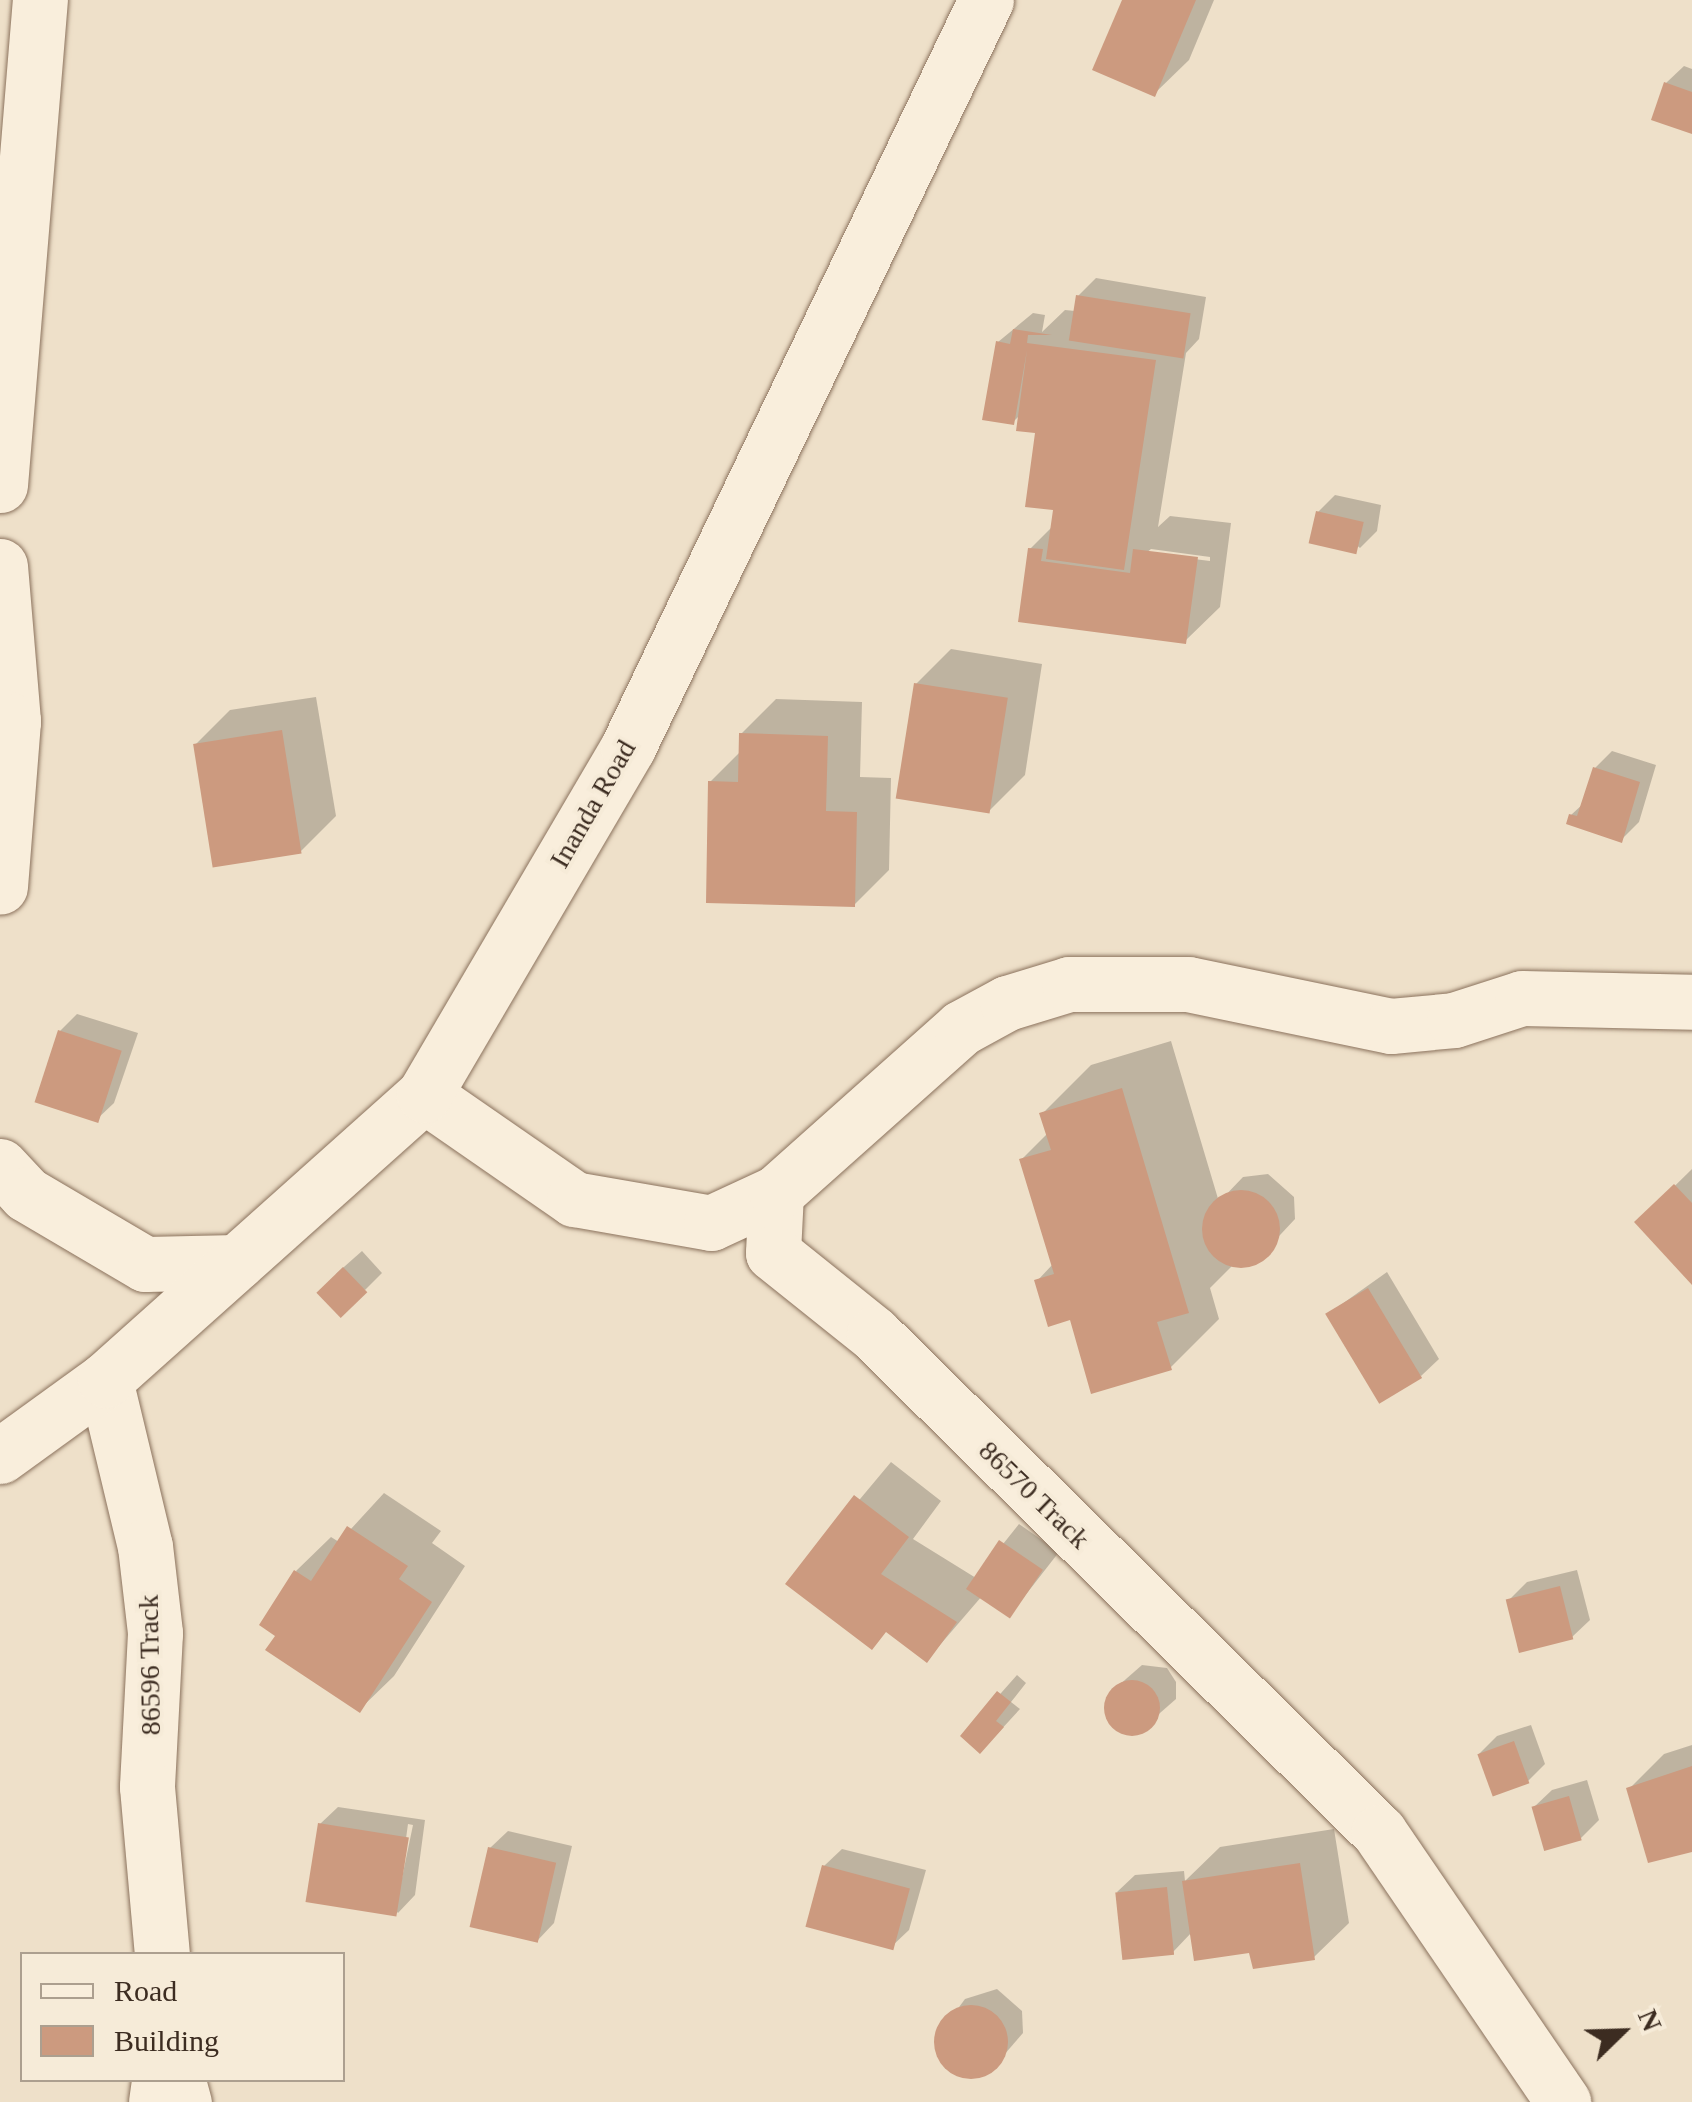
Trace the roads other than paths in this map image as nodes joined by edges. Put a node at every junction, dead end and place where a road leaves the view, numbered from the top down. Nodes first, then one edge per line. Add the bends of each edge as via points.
1 (40, 0) edge
2 (986, 0) edge
3 (0, 485) edge
4 (0, 566) edge
5 (6, 719) edge
6 (0, 886) edge
7 (1692, 1002) edge
8 (424, 1096) junction
9 (0, 1166) edge
10 (776, 1193) junction
11 (237, 1262) junction
12 (105, 1380) junction
13 (0, 1456) edge
14 (162, 1952) edge
15 (1564, 2102) edge

1 - 3 street
2 - 8 street, Inanda Road via 628,747
4 - 5 street
5 - 6 street
7 - 10 street via 1522,998 1454,1020 1391,1026 1188,984 1070,984 1007,1003 960,1028
8 - 10 street via 574,1200 711,1223
8 - 11 street, Inanda Road
9 - 11 street via 26,1194 145,1264
10 - 15 street, 86570 Track via 773,1253 874,1334 1380,1832
11 - 12 street, Inanda Road
12 - 13 street, Inanda Road
12 - 14 street, 86596 Track via 145,1546 155,1633 148,1787

